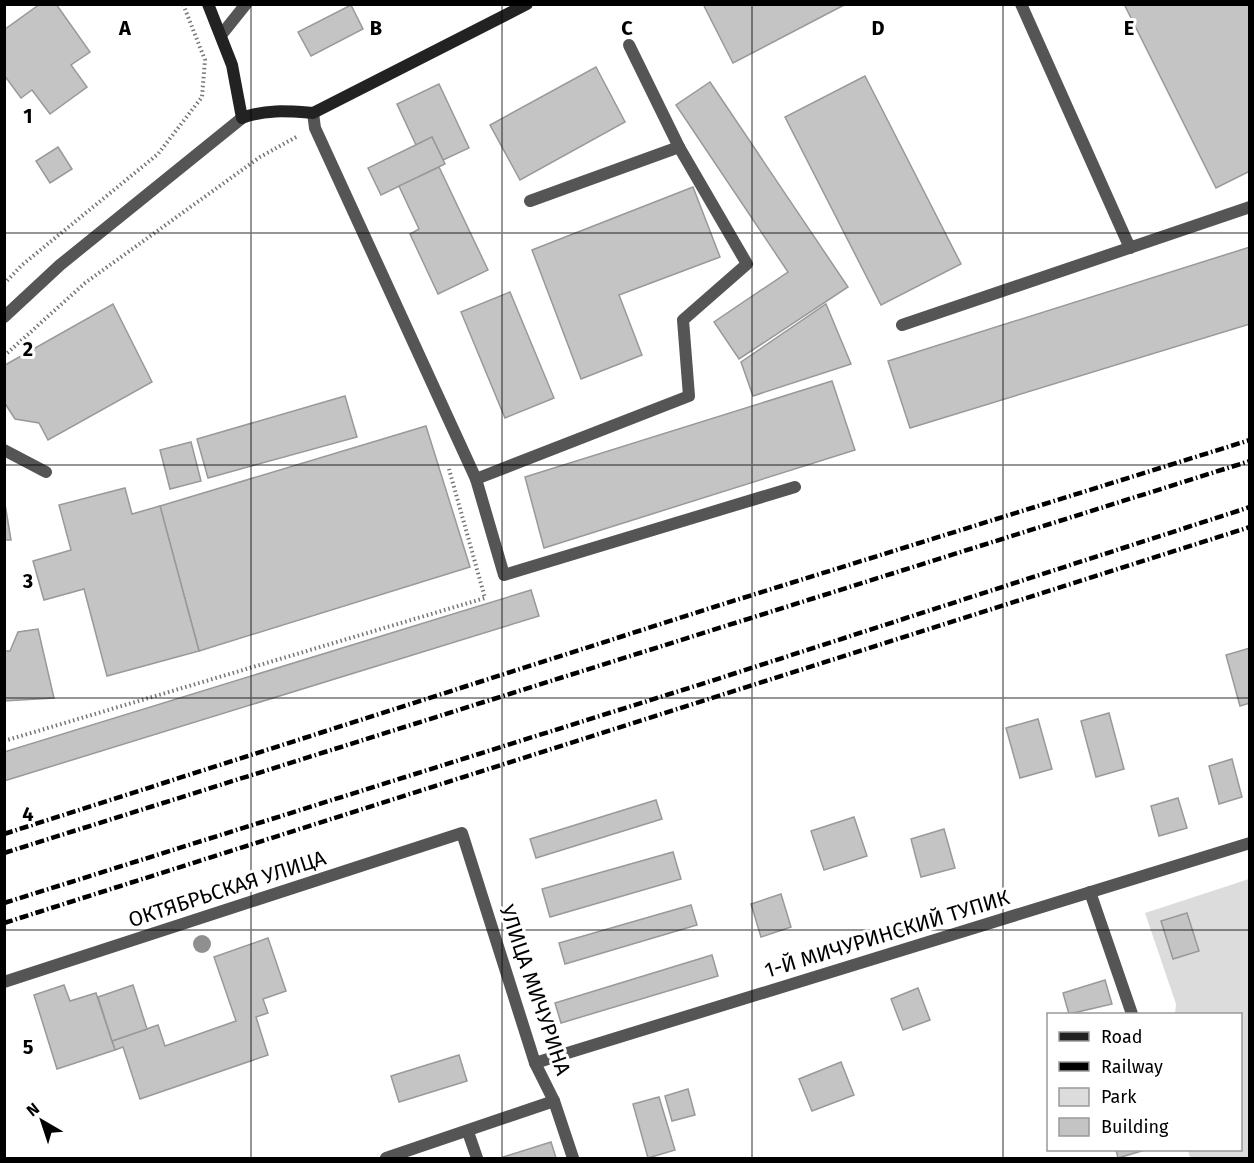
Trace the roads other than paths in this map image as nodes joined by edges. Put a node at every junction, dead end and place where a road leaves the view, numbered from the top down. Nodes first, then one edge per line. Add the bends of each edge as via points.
1 (208, 4) edge
2 (246, 4) edge
3 (527, 4) edge
4 (1021, 4) edge
5 (222, 34) junction
6 (629, 45) dead end
7 (313, 113) junction
8 (242, 118) junction
9 (679, 147) junction
10 (530, 201) dead end
11 (1250, 207) edge
12 (1130, 248) junction
13 (4, 317) edge
14 (902, 325) dead end
15 (4, 450) edge
16 (46, 472) dead end
17 (476, 479) junction
18 (795, 487) dead end
19 (462, 833) joint
20 (1250, 843) edge
21 (1089, 892) junction
22 (4, 982) edge
23 (1132, 1013) edge
24 (536, 1063) junction
25 (554, 1101) junction
26 (468, 1132) junction
27 (386, 1158) edge
28 (477, 1158) edge
29 (573, 1158) edge

1 - 5 main road
2 - 5 street
3 - 7 main road
4 - 12 street
5 - 8 main road
6 - 9 street
7 - 8 main road via 282,110
7 - 17 street via 315,128
8 - 13 street via 60,265
9 - 10 street
9 - 17 street via 747,264 683,320 689,396
11 - 12 street
12 - 14 street
15 - 16 street
17 - 18 street via 504,575
19 - 22 street, ОКТЯБРЬСКАЯ УЛИЦА
19 - 24 street, УЛИЦА МИЧУРИНА
20 - 21 street, 1-Й МИЧУРИНСКИЙ ТУПИК
21 - 23 street
21 - 24 street, 1-Й МИЧУРИНСКИЙ ТУПИК
24 - 25 street, УЛИЦА МИЧУРИНА
25 - 26 street
25 - 29 street, УЛИЦА МИЧУРИНА
26 - 27 street
26 - 28 street

